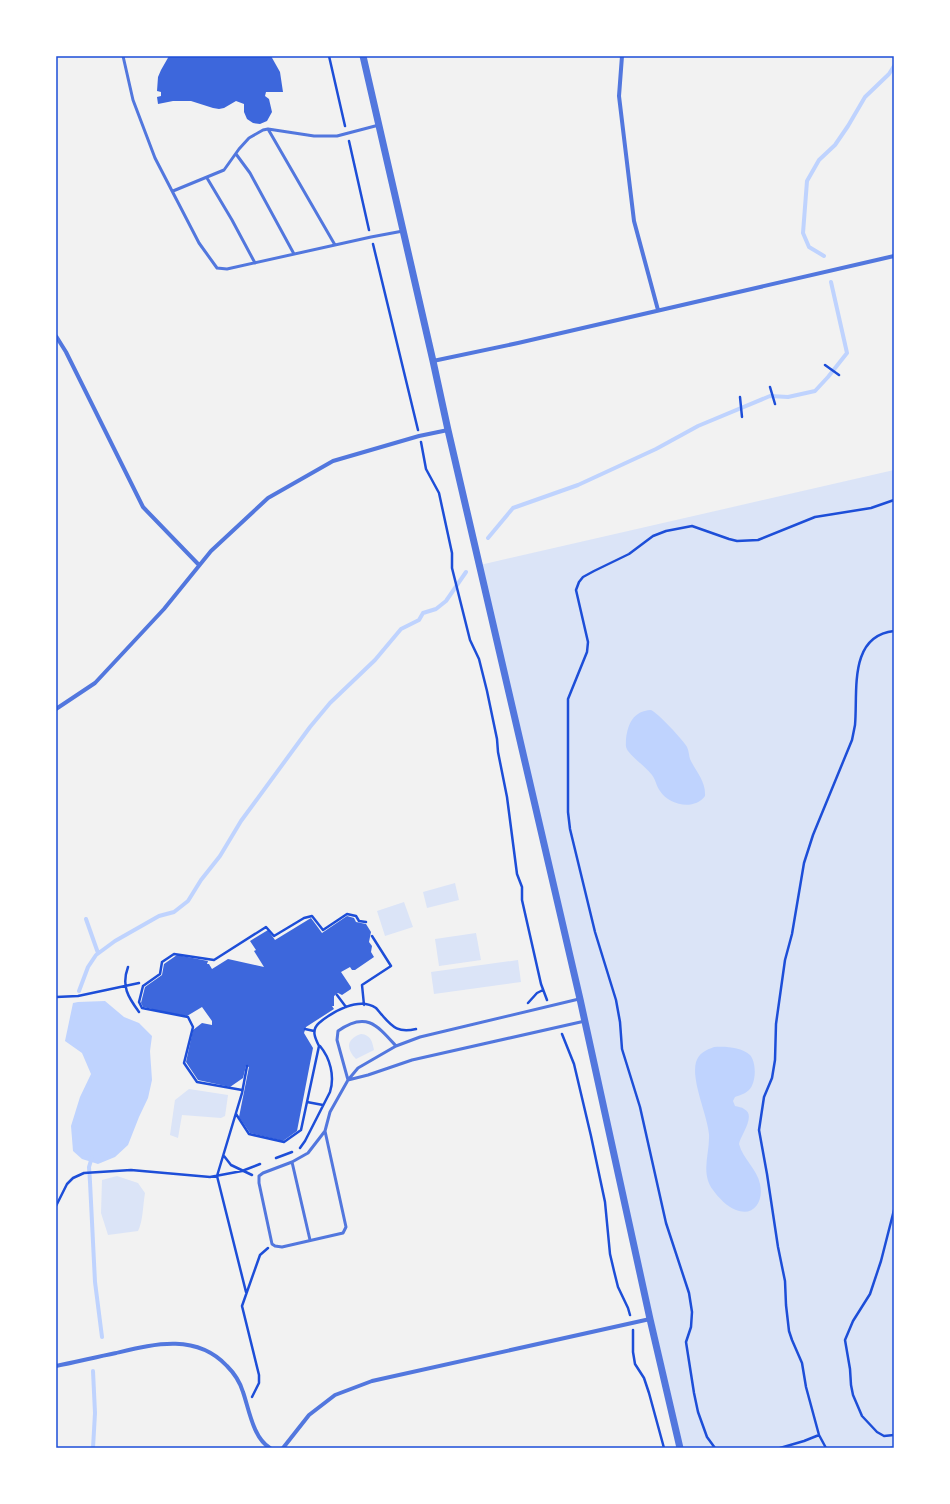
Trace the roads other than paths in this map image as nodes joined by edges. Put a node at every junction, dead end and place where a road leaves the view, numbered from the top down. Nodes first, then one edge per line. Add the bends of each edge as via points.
1 (123, 56) edge
2 (363, 56) edge
3 (622, 56) edge
4 (379, 125) junction
5 (268, 129) junction
6 (236, 154) junction
7 (207, 178) junction
8 (173, 192) junction
9 (403, 231) junction
10 (335, 245) junction
11 (294, 254) junction
12 (894, 256) edge
13 (255, 263) junction
14 (658, 310) junction
15 (56, 336) edge
16 (433, 361) junction
17 (448, 430) junction
18 (199, 565) junction
19 (56, 709) edge
20 (580, 999) junction
21 (585, 1021) junction
22 (396, 1046) junction
23 (348, 1080) junction
24 (325, 1131) junction
25 (292, 1162) junction
26 (310, 1240) junction
27 (650, 1319) junction
28 (56, 1366) edge
29 (270, 1448) edge
30 (283, 1448) edge
31 (680, 1448) edge
32 (891, 1448) edge
33 (894, 1448) edge

1 - 8 lane via 133,100 155,158
2 - 4 street
3 - 14 street via 619,96 634,221
4 - 5 lane via 337,136 314,136
4 - 9 street
5 - 6 lane via 249,138
5 - 10 lane
6 - 7 lane via 224,170
6 - 11 lane via 250,173
7 - 8 lane
7 - 13 lane
8 - 13 lane via 199,243 217,268 227,269
9 - 10 lane
9 - 16 street
10 - 11 lane
11 - 13 lane
12 - 14 street
14 - 16 street
15 - 18 street via 143,507
16 - 17 street
17 - 18 street via 333,461 268,498
17 - 20 street
18 - 19 street via 164,609 95,683
20 - 21 street
20 - 22 lane via 420,1037
21 - 23 lane via 412,1060
21 - 27 street
22 - 23 lane via 358,1068
22 - 23 lane via 372,1024 354,1021 346,1025 338,1031 337,1040
23 - 24 lane via 330,1112
24 - 25 lane via 308,1153
24 - 26 lane via 346,1227 343,1233
25 - 26 lane
25 - 26 lane via 263,1173 259,1178 272,1244 282,1247
27 - 30 street via 372,1381 335,1395 309,1415
27 - 31 street
28 - 29 street via 155,1344 186,1344 202,1349 219,1357 232,1371 242,1387 257,1436
32 - 33 lane

